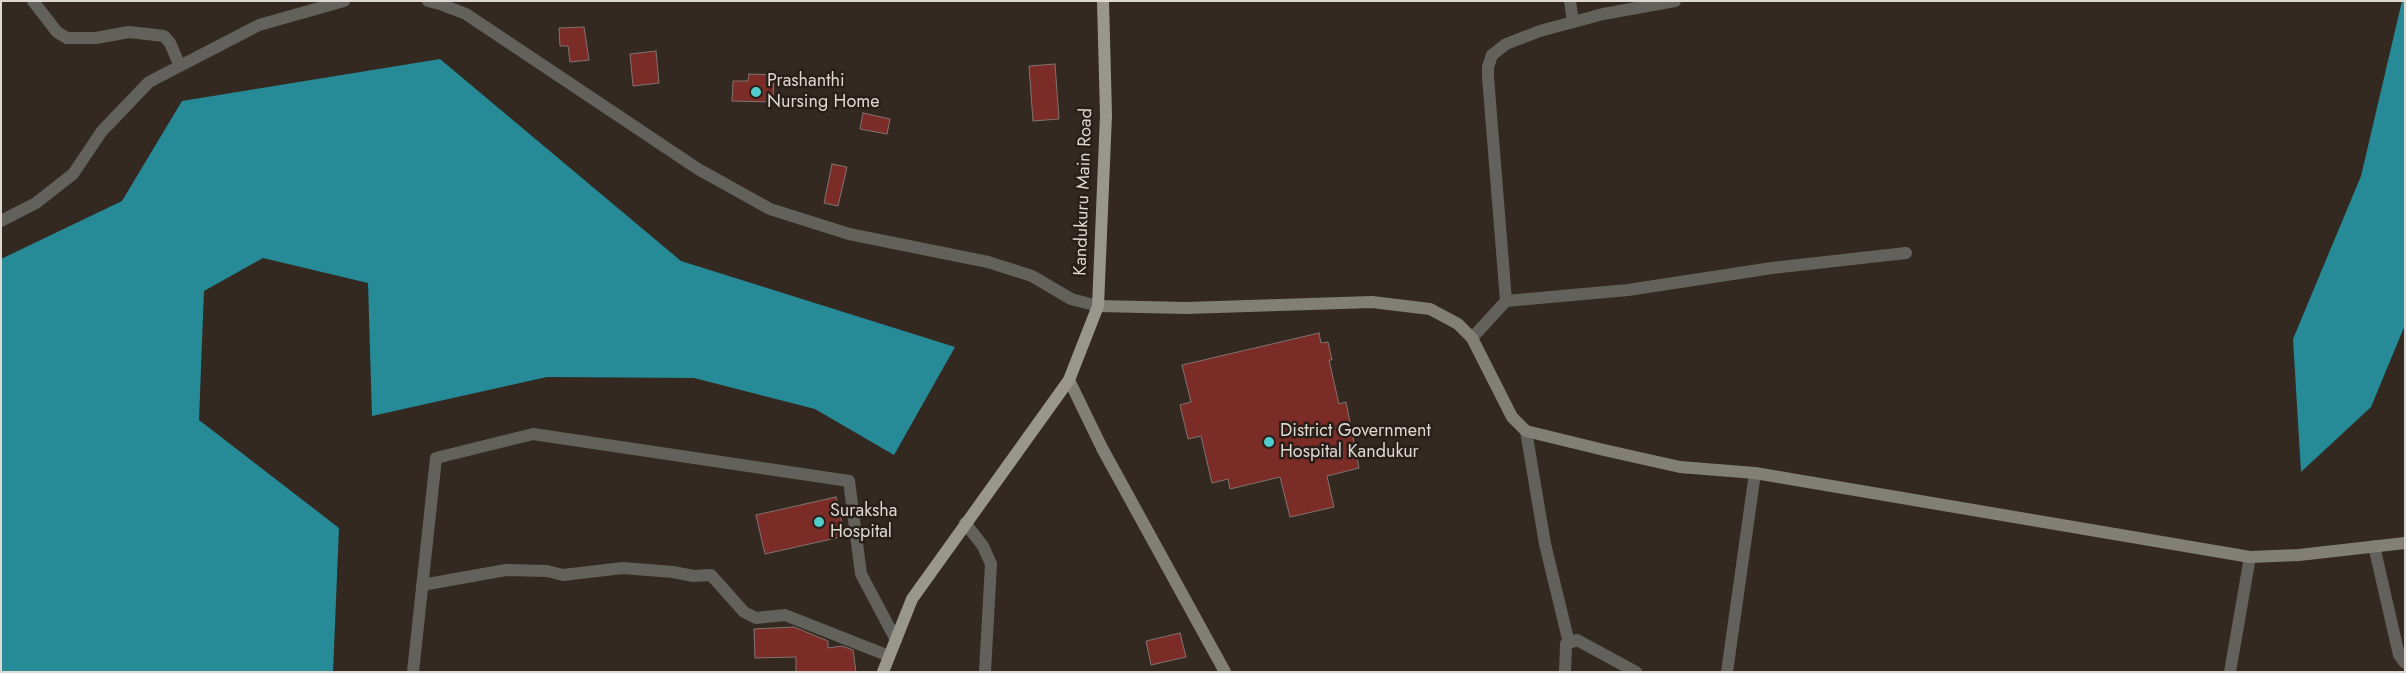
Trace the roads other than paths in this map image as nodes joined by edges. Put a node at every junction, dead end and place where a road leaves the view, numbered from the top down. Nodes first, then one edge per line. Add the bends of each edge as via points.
1 (33, 1) edge
2 (344, 1) edge
3 (428, 1) edge
4 (1103, 1) edge
5 (1570, 1) edge
6 (1675, 1) edge
7 (457, 6) edge
8 (1573, 22) junction
9 (180, 66) junction
10 (1, 221) edge
11 (1906, 253) dead end
12 (1506, 301) junction
13 (1098, 306) junction
14 (1472, 338) junction
15 (1070, 380) junction
16 (1526, 431) junction
17 (1755, 473) junction
18 (965, 523) junction
19 (2405, 542) edge
20 (2374, 546) junction
21 (2250, 557) junction
22 (422, 585) junction
23 (896, 640) junction
24 (1570, 642) junction
25 (889, 656) junction
26 (2405, 663) edge
27 (413, 672) edge
28 (883, 672) edge
29 (985, 672) edge
30 (1225, 672) edge
31 (1565, 672) edge
32 (1636, 672) edge
33 (1727, 672) edge
34 (2230, 672) edge

1 - 9 street via 57,32 68,38 96,38 130,32 164,36
2 - 9 street via 259,25
3 - 7 street
4 - 13 main road, Kandukuru Main Road via 1106,115
5 - 8 street
6 - 8 street
7 - 13 street via 698,169 770,208 850,234 988,262 1032,276 1071,298
8 - 12 street via 1506,44 1492,55 1488,68
9 - 10 street via 149,82 102,131 73,174 36,203
11 - 12 street via 1772,268 1628,290
12 - 14 street
13 - 14 street via 1186,308 1372,302 1430,309 1458,324
13 - 15 main road, Kandukuru Main Road
14 - 16 street via 1512,417
15 - 18 main road, Kandukuru Main Road
15 - 30 street via 1102,448
16 - 17 street via 1680,466
16 - 24 street via 1545,544
17 - 21 street
17 - 33 street
18 - 23 main road, Kandukuru Main Road via 912,599
18 - 29 street via 983,546 991,564
19 - 20 street
20 - 21 street
20 - 26 street via 2399,655
21 - 34 street
22 - 23 street via 436,458 533,434 849,481 861,574
22 - 25 street via 506,570 547,571 564,575 623,568 711,575 744,612 756,618 785,615
22 - 27 street
23 - 25 main road, Kandukuru Main Road
24 - 31 street via 1566,644
24 - 32 street via 1577,640
25 - 28 main road, Kandukuru Main Road

